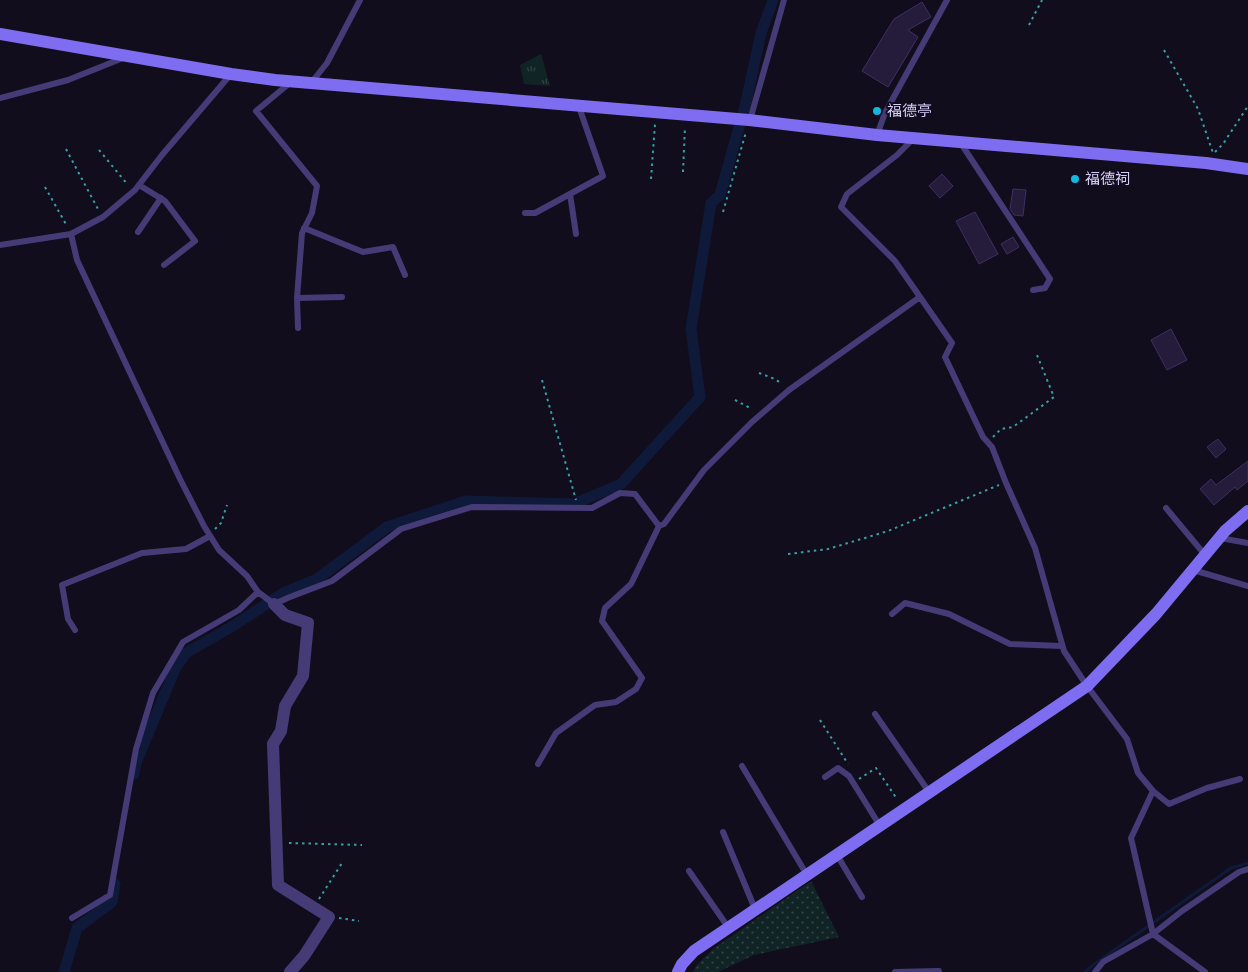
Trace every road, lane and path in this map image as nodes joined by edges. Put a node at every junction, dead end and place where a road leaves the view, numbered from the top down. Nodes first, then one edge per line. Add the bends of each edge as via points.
1 (360, 0) edge
2 (784, 0) edge
3 (947, 0) edge
4 (1042, 0) edge
5 (1029, 24) dead end
6 (0, 34) edge
7 (1164, 50) dead end
8 (129, 56) junction
9 (231, 74) junction
10 (292, 82) junction
11 (311, 83) junction
12 (0, 98) edge
13 (1248, 106) edge
14 (579, 107) junction
15 (655, 112) junction
16 (686, 115) junction
17 (749, 120) junction
18 (877, 135) junction
19 (914, 138) junction
20 (960, 142) junction
21 (66, 149) dead end
22 (100, 150) dead end
23 (1215, 159) junction
24 (1248, 169) edge
25 (683, 172) dead end
26 (651, 179) dead end
27 (139, 185) junction
28 (45, 187) dead end
29 (133, 192) junction
30 (570, 194) junction
31 (161, 198) junction
32 (723, 212) dead end
33 (525, 213) dead end
34 (103, 217) junction
35 (304, 228) junction
36 (138, 232) dead end
37 (71, 234) junction
38 (576, 234) dead end
39 (0, 245) edge
40 (164, 265) dead end
41 (405, 275) dead end
42 (1033, 290) dead end
43 (342, 297) dead end
44 (920, 297) junction
45 (297, 298) junction
46 (298, 328) dead end
47 (1037, 355) dead end
48 (759, 373) dead end
49 (542, 380) dead end
50 (789, 390) junction
51 (735, 400) dead end
52 (761, 414) junction
53 (987, 441) junction
54 (1006, 483) junction
55 (227, 505) dead end
56 (578, 508) junction
57 (1166, 508) dead end
58 (1248, 511) edge
59 (659, 526) junction
60 (210, 536) junction
61 (1220, 538) junction
62 (1248, 543) edge
63 (788, 554) dead end
64 (1205, 556) junction
65 (1193, 570) junction
66 (1248, 586) edge
67 (258, 592) junction
68 (274, 604) junction
69 (892, 614) dead end
70 (75, 630) dead end
71 (1062, 646) junction
72 (1087, 686) junction
73 (875, 714) dead end
74 (820, 720) dead end
75 (538, 764) dead end
76 (849, 765) dead end
77 (742, 766) dead end
78 (826, 777) dead end
79 (1240, 779) dead end
80 (858, 780) dead end
81 (1153, 791) junction
82 (929, 792) junction
83 (904, 809) junction
84 (880, 826) junction
85 (723, 832) dead end
86 (277, 843) junction
87 (362, 845) dead end
88 (837, 855) junction
89 (342, 863) dead end
90 (1248, 869) edge
91 (689, 871) dead end
92 (806, 875) junction
93 (862, 898) dead end
94 (314, 907) junction
95 (755, 910) junction
96 (329, 917) junction
97 (72, 918) dead end
98 (359, 921) dead end
99 (728, 927) junction
100 (1153, 934) junction
101 (939, 971) edge
102 (290, 972) edge
103 (678, 972) edge
104 (894, 972) edge
105 (1095, 972) edge
106 (1205, 972) edge

1 - 11 lane via 326,63
2 - 17 lane
3 - 18 lane via 885,113
4 - 5 path
6 - 8 main road
7 - 23 path via 1198,109
8 - 9 main road
8 - 12 lane via 68,80
9 - 10 main road
9 - 27 lane
10 - 11 main road
10 - 35 lane via 256,111 317,186 312,213
11 - 14 main road
13 - 23 path
14 - 15 main road
14 - 30 lane via 603,176
15 - 16 main road
15 - 26 path
16 - 17 main road
16 - 25 path
17 - 18 main road
17 - 32 path
18 - 19 main road
19 - 20 main road
19 - 44 lane via 847,194 841,207 895,261
20 - 23 main road
20 - 42 lane via 1050,279 1045,288
21 - 34 path
22 - 29 path
23 - 24 main road
27 - 29 lane
27 - 31 lane
28 - 37 path
29 - 34 lane
30 - 33 lane via 535,213
30 - 38 lane
31 - 36 lane
31 - 40 lane via 195,241
34 - 37 lane
35 - 41 lane via 363,252 393,247
35 - 45 lane
37 - 39 lane
37 - 60 lane via 77,260
43 - 45 lane
44 - 50 lane
44 - 53 lane via 952,343 945,356
45 - 46 lane
47 - 53 path via 1054,397 1013,427 1001,429
48 - 50 path via 776,379
49 - 56 path
50 - 52 lane
51 - 52 path
52 - 59 lane via 704,470 664,524
53 - 54 lane
54 - 63 path via 888,531 828,549
54 - 71 lane via 1035,548
55 - 60 path via 221,523
56 - 59 lane via 592,508 620,493 635,494
56 - 68 lane via 472,507 445,515 401,529 332,581
57 - 64 lane
58 - 61 main road
59 - 75 lane via 632,584 605,608 602,621 642,678 636,689 616,702 595,706 556,734
60 - 67 lane
60 - 70 lane via 186,549 142,554 62,585 68,618
61 - 62 lane
61 - 64 main road
64 - 65 main road
65 - 66 lane
65 - 72 main road
67 - 68 lane
67 - 97 lane via 240,610 183,642 153,693 136,749 110,895
68 - 86 street via 285,615 308,623 303,676 285,706 281,731 272,744
69 - 71 lane via 905,603 912,604 949,614 1010,644
71 - 72 lane
72 - 81 lane via 1127,739 1138,773
72 - 82 main road
73 - 82 lane
74 - 76 path
77 - 92 lane
78 - 84 lane via 838,768 849,776
79 - 81 lane via 1169,804
80 - 83 path via 876,768
81 - 100 lane via 1131,838
82 - 83 main road
83 - 84 main road
84 - 88 main road
85 - 95 lane
86 - 87 path
86 - 94 street via 278,885
88 - 92 main road
88 - 93 lane
89 - 94 path
90 - 100 lane via 1182,911
91 - 99 lane
92 - 95 main road
94 - 96 street
95 - 99 main road
96 - 98 path
96 - 102 street
99 - 103 main road via 694,950
100 - 105 lane via 1103,962
100 - 106 lane
101 - 104 lane

